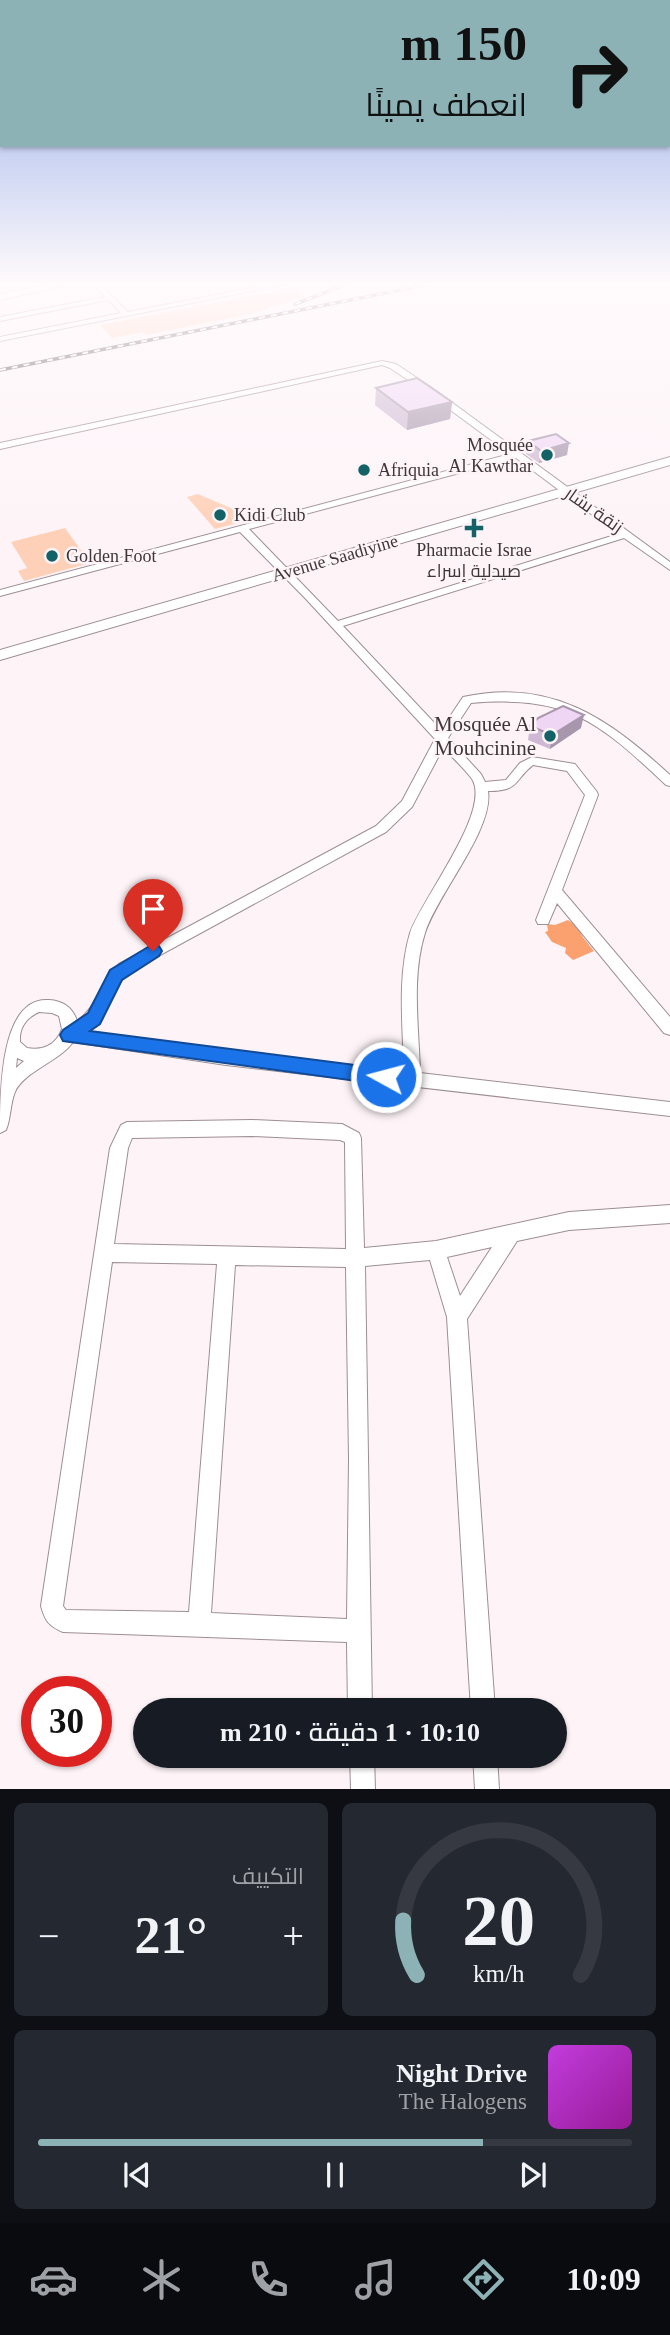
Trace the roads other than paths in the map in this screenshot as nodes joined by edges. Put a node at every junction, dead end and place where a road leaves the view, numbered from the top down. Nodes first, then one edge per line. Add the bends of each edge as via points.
1 (361, 367) edge
2 (395, 367) edge
3 (0, 446) edge
4 (516, 455) junction
5 (670, 461) edge
6 (568, 492) junction
7 (242, 528) junction
8 (628, 534) junction
9 (670, 567) edge
10 (286, 573) junction
11 (0, 593) edge
12 (337, 625) junction
13 (0, 655) edge
14 (441, 739) junction
15 (670, 782) edge
16 (481, 786) junction
17 (555, 891) junction
18 (543, 920) dead end
19 (101, 1007) junction
20 (69, 1018) junction
21 (7, 1028) edge
22 (670, 1028) edge
23 (69, 1035) junction
24 (53, 1052) junction
25 (412, 1080) junction
26 (8, 1087) junction
27 (670, 1109) edge
28 (0, 1125) edge
29 (670, 1214) edge
30 (511, 1234) junction
31 (436, 1250) junction
32 (105, 1253) junction
33 (227, 1255) junction
34 (357, 1258) junction
35 (457, 1317) junction
36 (199, 1624) junction
37 (358, 1631) junction
38 (360, 1698) edge
39 (482, 1698) edge
40 (362, 1768) edge
41 (486, 1768) edge
42 (363, 1789) edge
43 (488, 1789) edge

1 - 3 street, زنقة بشار
2 - 4 street, زنقة بشار
4 - 6 street, زنقة بشار
4 - 7 street
5 - 6 main road, Avenue Saadiyine
6 - 8 street, زنقة بشار
6 - 10 main road, Avenue Saadiyine
7 - 10 street
7 - 11 street
8 - 9 street, زنقة بشار
8 - 12 street
10 - 12 street
10 - 13 main road, Avenue Saadiyine
12 - 14 street
14 - 15 street via 467,700 518,696 549,700 606,727
14 - 16 street
14 - 19 street via 407,804 381,829 124,968
16 - 17 street via 506,785 532,761 571,767 590,790 592,796
16 - 25 street via 482,803 474,824 415,940
17 - 18 street
17 - 22 street
19 - 20 street
19 - 23 street via 94,1018
20 - 21 street via 60,1008 45,1005 30,1008
20 - 23 street
21 - 24 street via 16,1051 37,1056
21 - 26 street
23 - 24 street
23 - 25 street
24 - 26 street via 30,1065
25 - 27 street
26 - 28 street
29 - 30 street via 569,1222
30 - 31 street
30 - 35 street
31 - 34 street
31 - 35 street
32 - 33 street
32 - 34 street via 119,1148 127,1130 253,1128 342,1132 353,1138
32 - 36 street via 52,1606 63,1621
33 - 34 street
33 - 36 street
34 - 37 street
35 - 39 street
36 - 37 street
37 - 38 street
40 - 42 street
41 - 43 street

